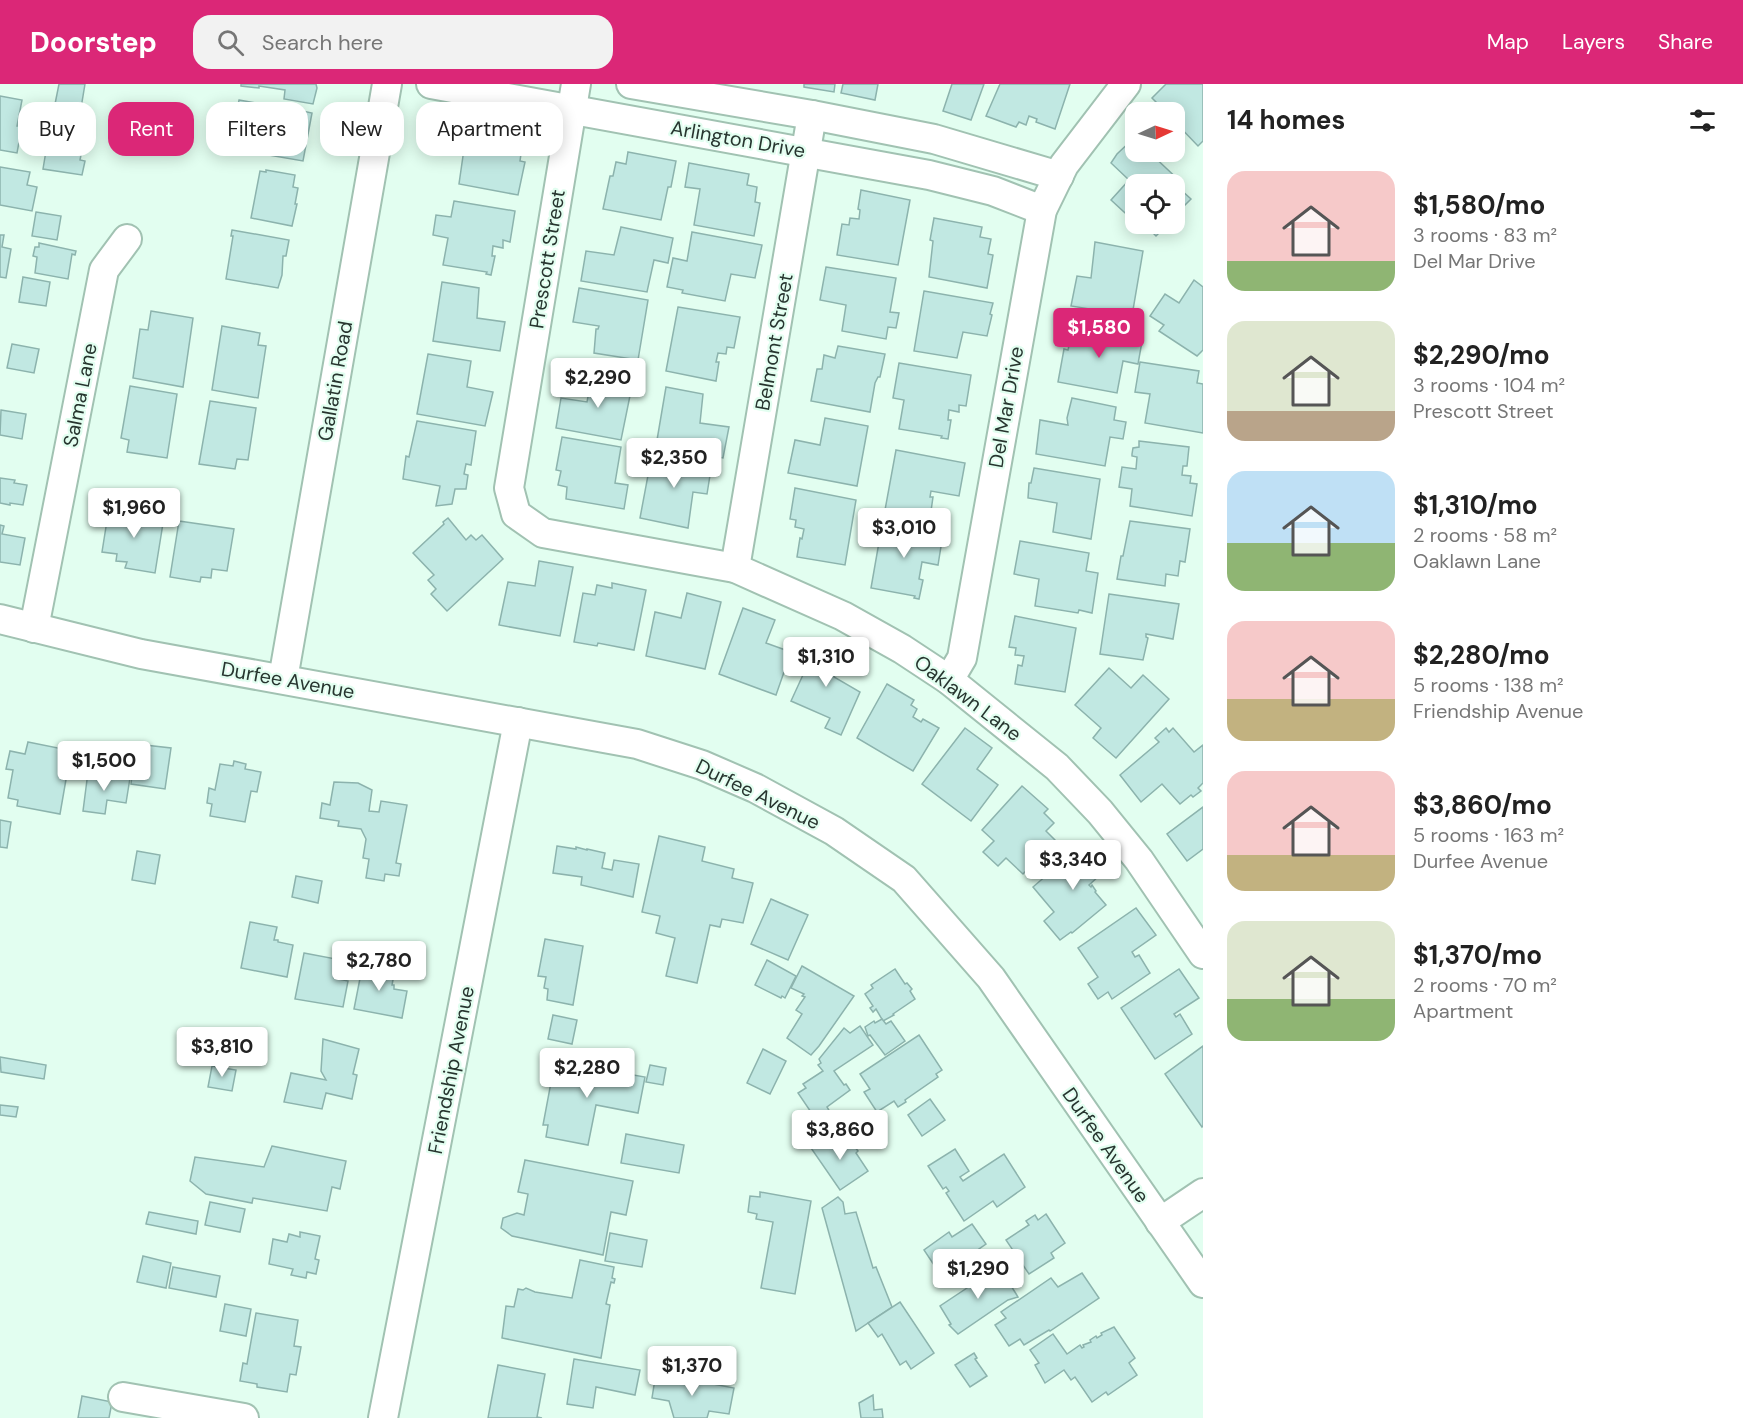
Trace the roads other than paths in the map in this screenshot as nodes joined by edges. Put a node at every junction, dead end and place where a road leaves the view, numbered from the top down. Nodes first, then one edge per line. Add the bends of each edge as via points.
1 (387, 84) edge
2 (431, 84) edge
3 (631, 84) edge
4 (1126, 84) edge
5 (574, 97) edge
6 (812, 115) junction
7 (806, 151) junction
8 (1059, 176) junction
9 (1042, 210) junction
10 (126, 239) dead end
11 (516, 514) joint
12 (735, 568) junction
13 (0, 619) edge
14 (34, 627) junction
15 (283, 679) junction
16 (949, 680) junction
17 (519, 722) junction
18 (1203, 954) edge
19 (1203, 1193) edge
20 (1160, 1222) junction
21 (1203, 1283) edge
22 (123, 1397) dead end
23 (244, 1418) edge
24 (383, 1418) edge

1 - 15 street, Gallatin Road
2 - 5 street, Arlington Drive
3 - 6 street, Arlington Drive
4 - 8 street, Del Mar Drive
5 - 7 street, Arlington Drive
5 - 11 street, Prescott Street via 509,488
6 - 7 street, Belmont Street
6 - 8 street, Arlington Drive via 934,139
7 - 9 street, Arlington Drive via 929,175
7 - 12 street, Belmont Street
8 - 9 street, Del Mar Drive
9 - 16 street, Del Mar Drive via 962,658
10 - 14 street, Salma Lane via 104,270
11 - 12 street, Oaklawn Lane via 543,533
12 - 16 street, Oaklawn Lane via 843,616
13 - 14 street, Durfee Avenue
14 - 15 street, Durfee Avenue via 141,654
15 - 17 street, Durfee Avenue
16 - 18 street, Oaklawn Lane via 1057,767 1100,812 1139,860
17 - 20 street, Durfee Avenue via 637,744 702,765 755,788 834,831 904,879 991,978
17 - 24 street, Friendship Avenue
19 - 20 street
20 - 21 street, Durfee Avenue
22 - 23 street

